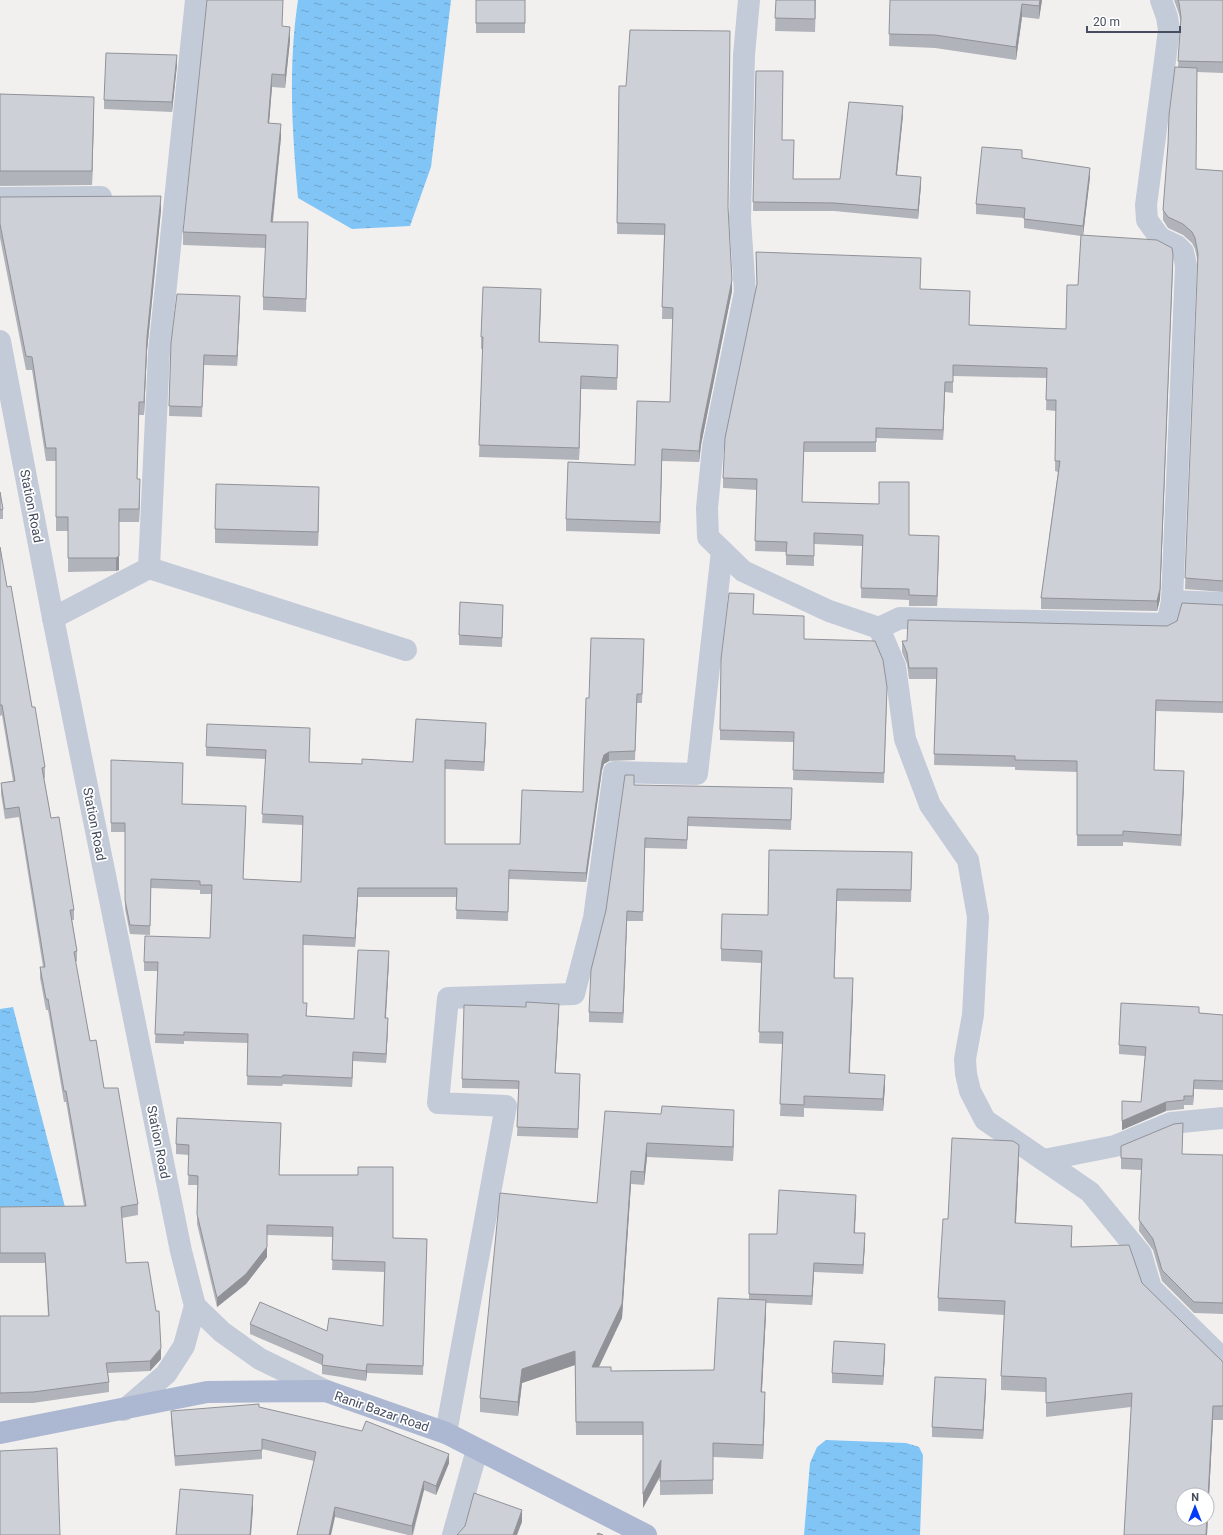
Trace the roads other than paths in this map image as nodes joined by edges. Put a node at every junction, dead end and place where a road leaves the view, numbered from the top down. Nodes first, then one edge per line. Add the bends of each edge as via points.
1 (196, 0) edge
2 (749, 0) edge
3 (1161, 0) edge
4 (121, 197) edge
5 (152, 197) edge
6 (175, 197) junction
7 (0, 198) edge
8 (0, 341) edge
9 (722, 551) junction
10 (149, 568) junction
11 (1172, 601) junction
12 (1223, 603) edge
13 (53, 618) junction
14 (879, 628) junction
15 (406, 650) dead end
16 (1223, 1118) edge
17 (1044, 1160) junction
18 (195, 1306) junction
19 (1223, 1359) edge
20 (326, 1392) junction
21 (124, 1410) junction
22 (0, 1433) edge
23 (446, 1433) junction
24 (477, 1450) junction
25 (453, 1535) edge
26 (646, 1535) edge

1 - 6 street
2 - 9 street via 744,55 740,219 745,292 713,447 707,508 708,538
3 - 11 street via 1169,30 1146,205 1147,220 1160,238 1183,252 1186,265
4 - 7 street
5 - 6 street
6 - 10 street via 159,352
8 - 13 street, Station Road
9 - 14 street via 743,571 829,611
9 - 23 street via 697,774 614,772 594,918 574,994 448,998 438,1103 506,1106
10 - 13 street
10 - 15 street
11 - 12 street
11 - 14 street via 1167,624 900,618
13 - 18 street, Station Road via 181,1250
14 - 17 street via 895,666 906,739 930,805 968,860 978,917 973,1015 966,1060 970,1092 985,1120
16 - 17 street via 1171,1123 1115,1146
17 - 19 street via 1090,1192 1141,1254 1151,1288
18 - 20 street via 222,1332 260,1359
18 - 21 street, Station Road via 184,1346 166,1374
20 - 21 main road, Ranir Bazar Road via 207,1392
20 - 23 main road, Ranir Bazar Road
21 - 22 main road, Ranir Bazar Road
23 - 24 main road, Ranir Bazar Road
24 - 25 street
24 - 26 main road, Ranir Bazar Road

